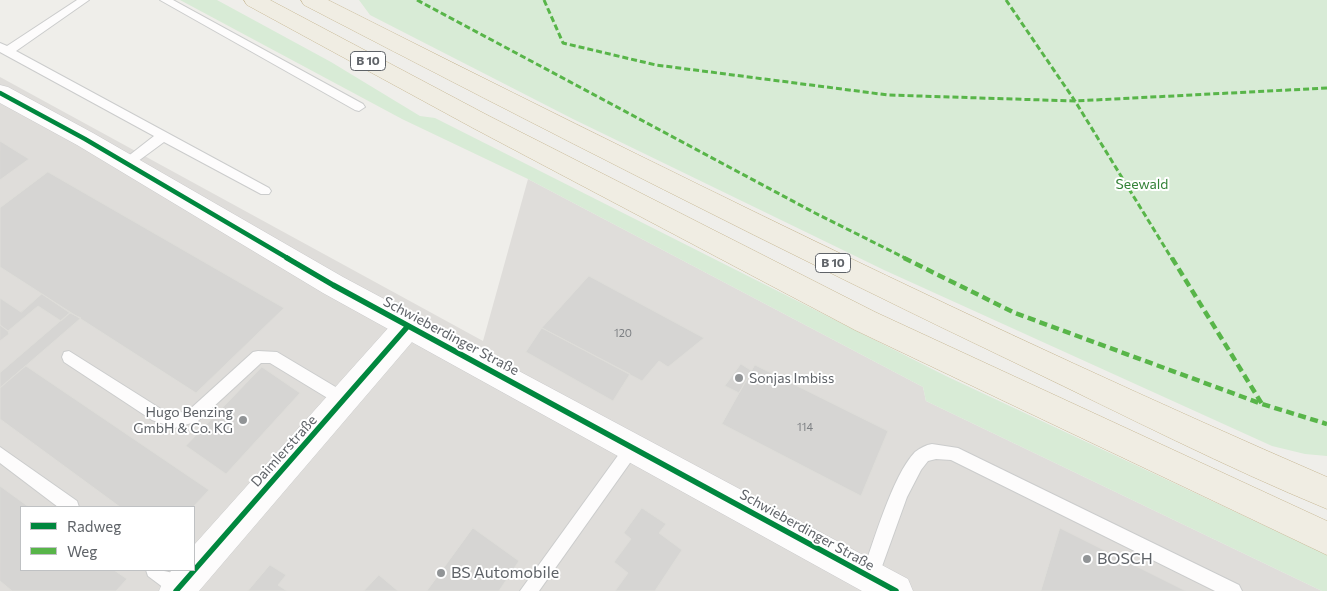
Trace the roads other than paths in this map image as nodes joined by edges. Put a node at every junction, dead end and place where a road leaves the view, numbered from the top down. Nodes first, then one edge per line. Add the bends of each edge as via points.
1 (84, 0) edge
2 (164, 0) edge
3 (254, 0) edge
4 (311, 0) edge
5 (5, 53) edge
6 (0, 92) edge
7 (359, 107) dead end
8 (163, 136) junction
9 (126, 164) junction
10 (265, 191) dead end
11 (408, 326) junction
12 (69, 357) dead end
13 (344, 400) junction
14 (632, 448) junction
15 (0, 454) edge
16 (1327, 493) edge
17 (70, 506) edge
18 (1327, 538) edge
19 (195, 556) edge
20 (180, 571) edge
21 (870, 577) junction
22 (169, 583) edge
23 (529, 591) edge
24 (896, 591) edge
25 (1233, 591) edge

1 - 5 lane
2 - 7 lane
3 - 18 highway, B 10 via 865,321
4 - 16 highway, B 10 via 666,181 883,287
5 - 8 lane
6 - 9 street, Schwieberdinger Straße
8 - 9 lane
8 - 10 lane
9 - 11 street, Schwieberdinger Straße
11 - 13 street, Daimlerstraße
11 - 14 street, Schwieberdinger Straße
12 - 13 lane via 157,415 175,420 193,416 258,357 272,357
13 - 19 street, Daimlerstraße
14 - 21 street, Schwieberdinger Straße
14 - 23 lane
15 - 17 lane
20 - 22 street, Daimlerstraße
21 - 24 street, Schwieberdinger Straße
21 - 25 lane via 912,469 922,455 934,451 952,453

